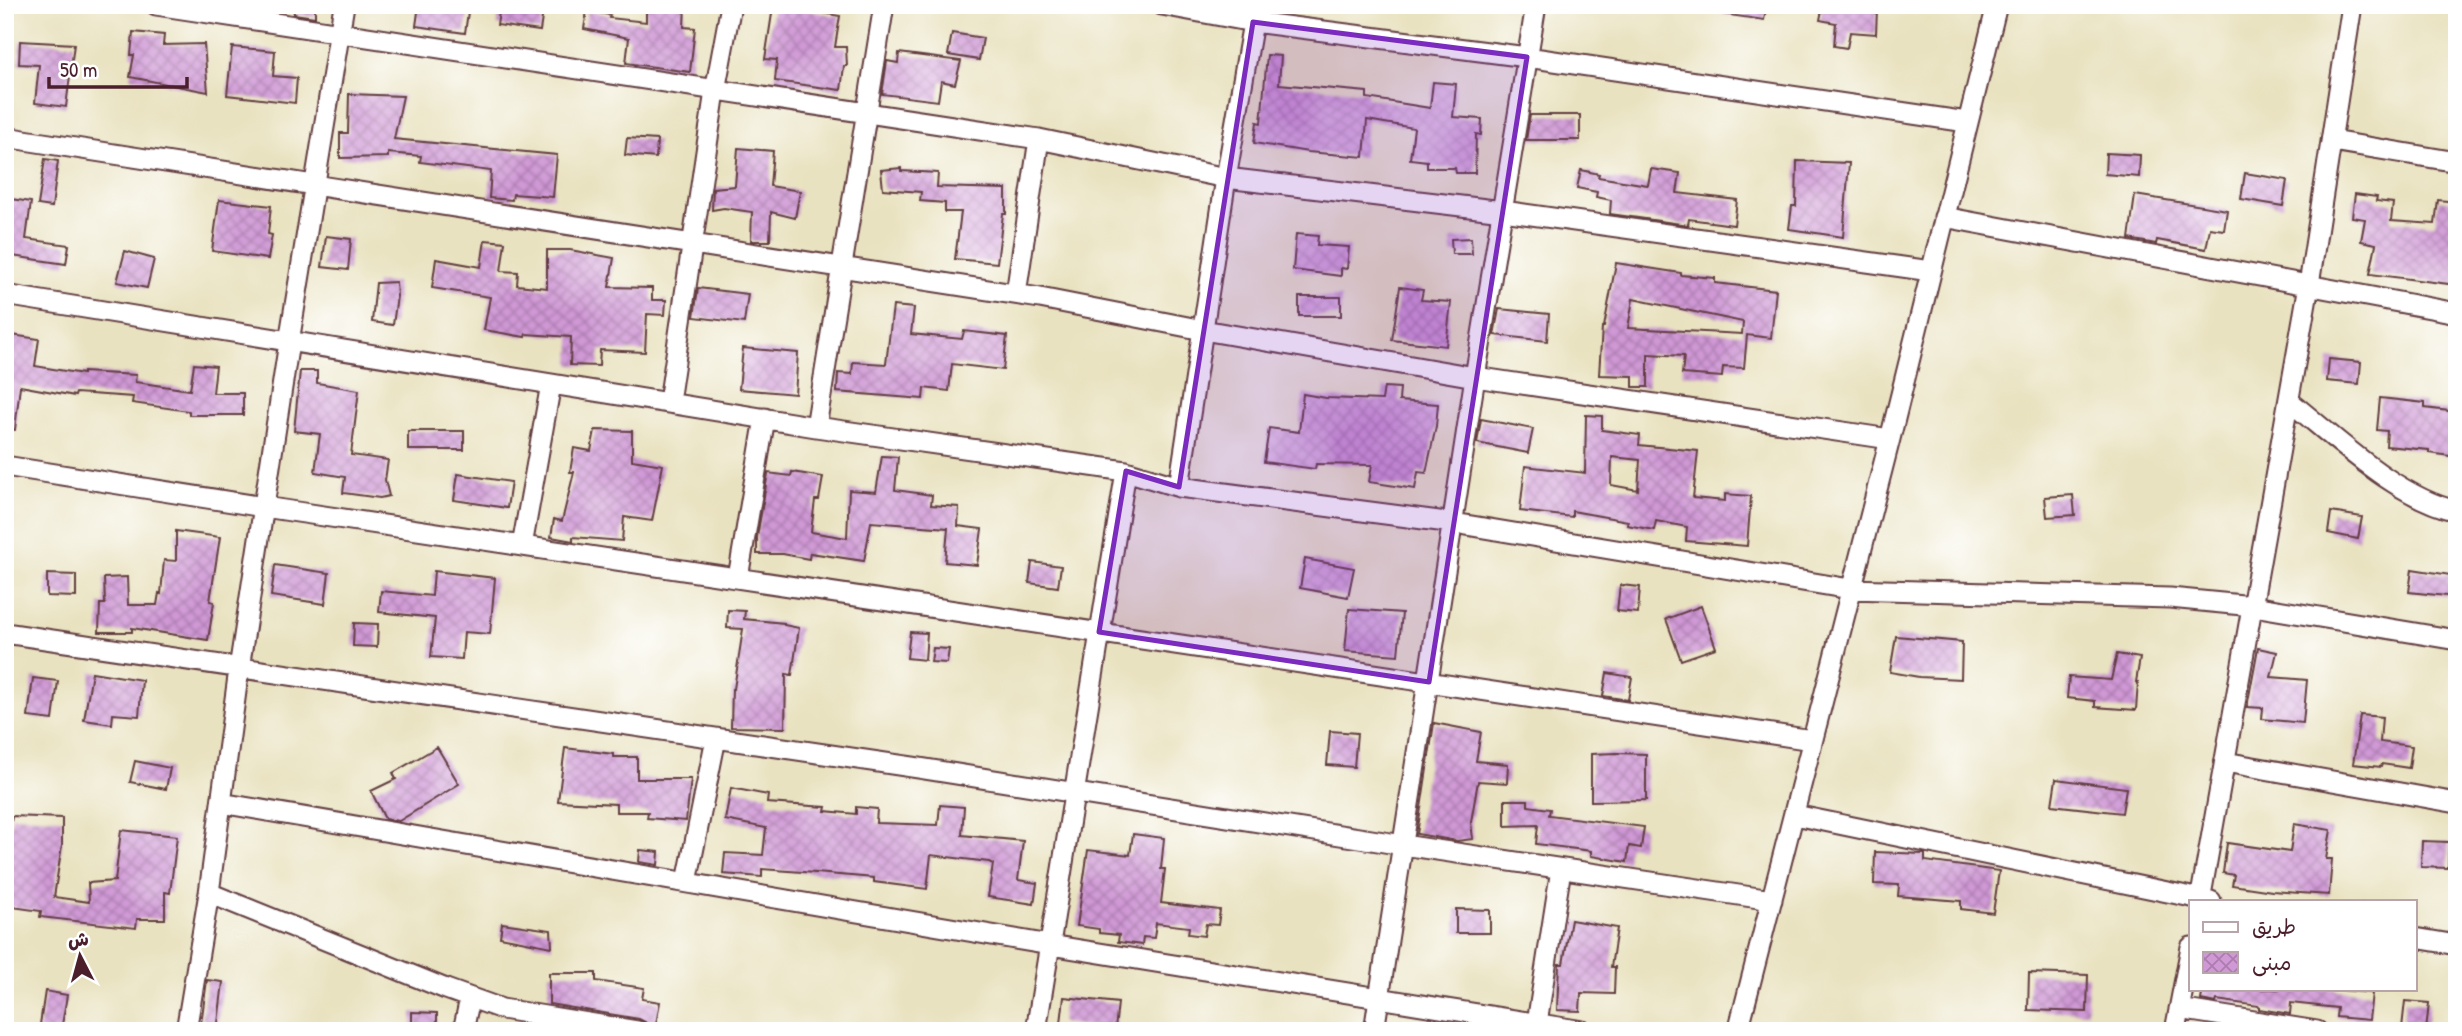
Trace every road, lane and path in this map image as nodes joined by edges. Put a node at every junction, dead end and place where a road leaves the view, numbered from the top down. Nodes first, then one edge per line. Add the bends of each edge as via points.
1 (156, 5) edge
2 (344, 5) edge
3 (731, 5) edge
4 (884, 5) edge
5 (1161, 5) edge
6 (1536, 5) edge
7 (1997, 5) edge
8 (2352, 5) edge
9 (1255, 14) edge
10 (340, 33) junction
11 (1527, 57) junction
12 (715, 92) junction
13 (867, 112) junction
14 (1967, 122) junction
15 (5, 137) edge
16 (1038, 139) junction
17 (2332, 141) junction
18 (2457, 162) edge
19 (1226, 178) junction
20 (314, 186) junction
21 (1503, 211) junction
22 (1944, 217) junction
23 (692, 243) junction
24 (843, 268) junction
25 (1931, 271) junction
26 (2309, 285) junction
27 (1016, 294) junction
28 (5, 295) edge
29 (2457, 313) edge
30 (1203, 330) junction
31 (289, 342) junction
32 (1475, 377) junction
33 (551, 384) junction
34 (2289, 401) junction
35 (669, 402) junction
36 (765, 418) junction
37 (816, 427) junction
38 (1890, 439) junction
39 (5, 466) edge
40 (1126, 471) junction
41 (1179, 487) junction
42 (264, 507) junction
43 (2457, 512) edge
44 (1454, 523) junction
45 (522, 546) junction
46 (738, 578) junction
47 (1850, 589) junction
48 (2253, 606) junction
49 (1099, 632) junction
50 (5, 634) edge
51 (2457, 640) edge
52 (239, 669) junction
53 (1429, 682) junction
54 (716, 738) junction
55 (1812, 740) junction
56 (2225, 762) junction
57 (1074, 792) junction
58 (221, 803) junction
59 (2457, 803) edge
60 (1795, 815) junction
61 (1403, 845) junction
62 (1561, 869) junction
63 (687, 882) junction
64 (209, 893) junction
65 (1772, 900) junction
66 (2198, 900) edge
67 (2203, 900) edge
68 (2416, 938) edge
69 (1050, 944) junction
70 (2457, 945) edge
71 (2189, 957) edge
72 (1379, 996) junction
73 (470, 998) junction
74 (2179, 1009) junction
75 (1537, 1023) junction
76 (186, 1031) edge
77 (463, 1031) edge
78 (637, 1031) edge
79 (1036, 1031) edge
80 (1374, 1031) edge
81 (1583, 1031) edge
82 (1738, 1031) edge
83 (2175, 1031) edge
84 (2317, 1031) edge

1 - 10 street
2 - 10 street
3 - 12 street
4 - 13 street
5 - 9 street
6 - 11 street
7 - 14 street
8 - 17 street
9 - 11 street
9 - 19 street
10 - 12 street
10 - 20 street
11 - 14 street
11 - 21 street
12 - 13 street
12 - 23 street
13 - 16 street
13 - 24 street
14 - 22 street
15 - 20 street
16 - 19 street
16 - 27 street
17 - 18 street
17 - 26 street
19 - 21 street
19 - 30 street
20 - 23 street
20 - 31 street
21 - 25 street
21 - 32 street
22 - 25 street
22 - 26 street
23 - 24 street
23 - 35 street
24 - 27 street
24 - 37 street
25 - 38 street
26 - 29 street
26 - 34 street
27 - 30 street
28 - 31 street
30 - 32 street
30 - 41 street
31 - 33 street
31 - 42 street
32 - 38 street
32 - 44 street
33 - 35 street
33 - 45 street
34 - 43 street via 2392,482
34 - 48 street
35 - 36 street
36 - 37 street
36 - 46 street
37 - 40 street
38 - 47 street
39 - 42 street
40 - 41 street
40 - 49 street
41 - 44 street
42 - 45 street
42 - 52 street
44 - 47 street
44 - 53 street
45 - 46 street
46 - 49 street
47 - 48 street via 2170,598
47 - 55 street
48 - 51 street
48 - 56 street
49 - 53 street
49 - 57 street
50 - 52 street
52 - 54 street
52 - 58 street
53 - 55 street
53 - 61 street
54 - 57 street
54 - 63 street
55 - 60 street
56 - 59 street
56 - 67 street
57 - 61 street
57 - 69 street
58 - 63 street
58 - 64 street
60 - 65 street
60 - 66 street
61 - 62 street
61 - 72 street
62 - 65 street
62 - 75 street
63 - 69 street
64 - 73 street
64 - 76 street
65 - 82 street
68 - 70 street
69 - 72 street
69 - 79 street
71 - 74 street
72 - 75 street
72 - 80 street
73 - 77 street
73 - 78 street via 502,1009
74 - 83 street
74 - 84 street
75 - 81 street

